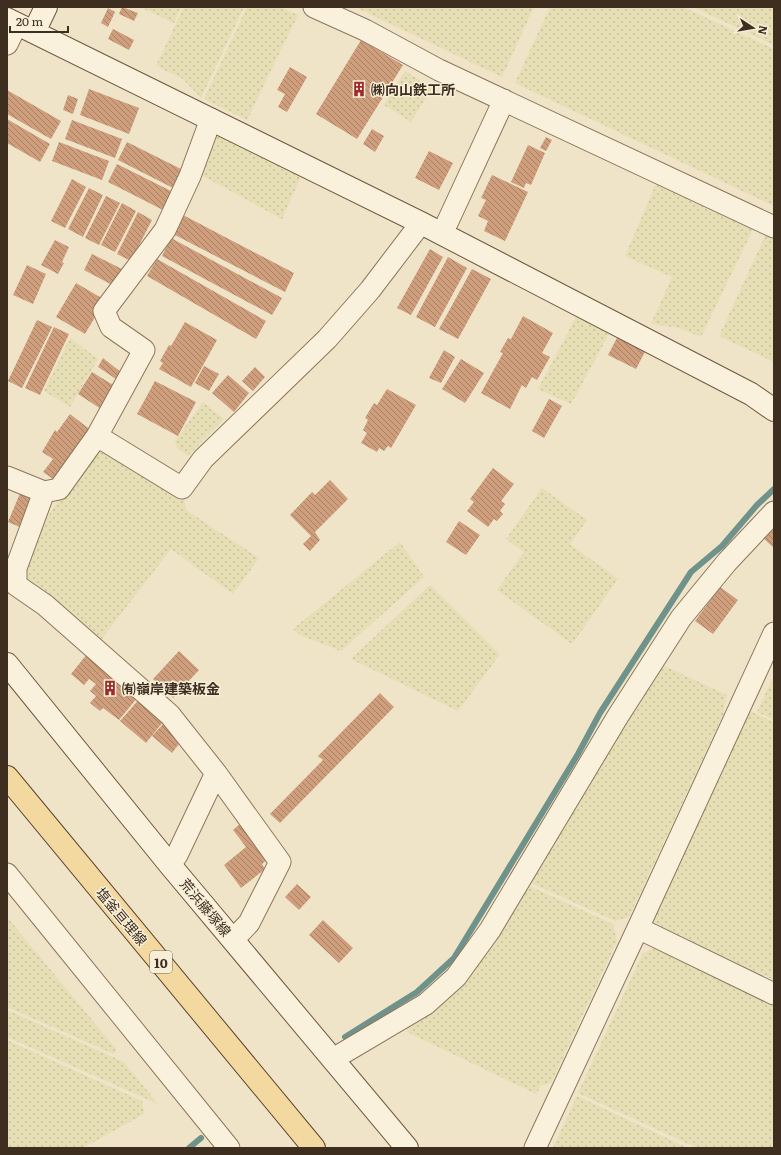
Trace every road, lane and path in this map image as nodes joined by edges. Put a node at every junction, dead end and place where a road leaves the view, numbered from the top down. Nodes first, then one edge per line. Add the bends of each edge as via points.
1 (46, 7) edge
2 (314, 7) edge
3 (19, 25) edge
4 (7, 44) edge
5 (504, 100) junction
6 (211, 119) junction
7 (421, 223) junction
8 (774, 227) edge
9 (442, 234) junction
10 (774, 410) edge
11 (97, 436) junction
12 (7, 476) edge
13 (44, 492) junction
14 (774, 512) edge
15 (774, 633) edge
16 (7, 664) edge
17 (216, 773) junction
18 (7, 777) edge
19 (170, 865) junction
20 (7, 874) edge
21 (638, 928) junction
22 (233, 940) junction
23 (774, 994) edge
24 (333, 1058) junction
25 (229, 1148) edge
26 (314, 1148) edge
27 (408, 1148) edge
28 (535, 1148) edge

1 - 3 street
2 - 5 street
3 - 4 street
3 - 6 street
5 - 8 street
5 - 9 street
6 - 7 street
6 - 11 street via 190,176 165,230 104,311 111,327 144,350
7 - 9 street
7 - 11 street via 370,290 327,339 203,459 182,488
9 - 10 street via 751,394
11 - 13 street via 59,489
12 - 13 street
13 - 17 street via 16,568 16,584 44,604 170,715
14 - 24 street via 727,562 681,618 618,716 490,930 456,977 426,1004
15 - 21 street
16 - 19 street, 荒浜藤塚線
17 - 19 street
17 - 22 street via 280,862 249,923
18 - 26 main road, 塩釜亘理線 / 10
19 - 22 street, 荒浜藤塚線
20 - 25 street
21 - 23 street
21 - 28 street
22 - 24 street, 荒浜藤塚線
24 - 27 street, 荒浜藤塚線

